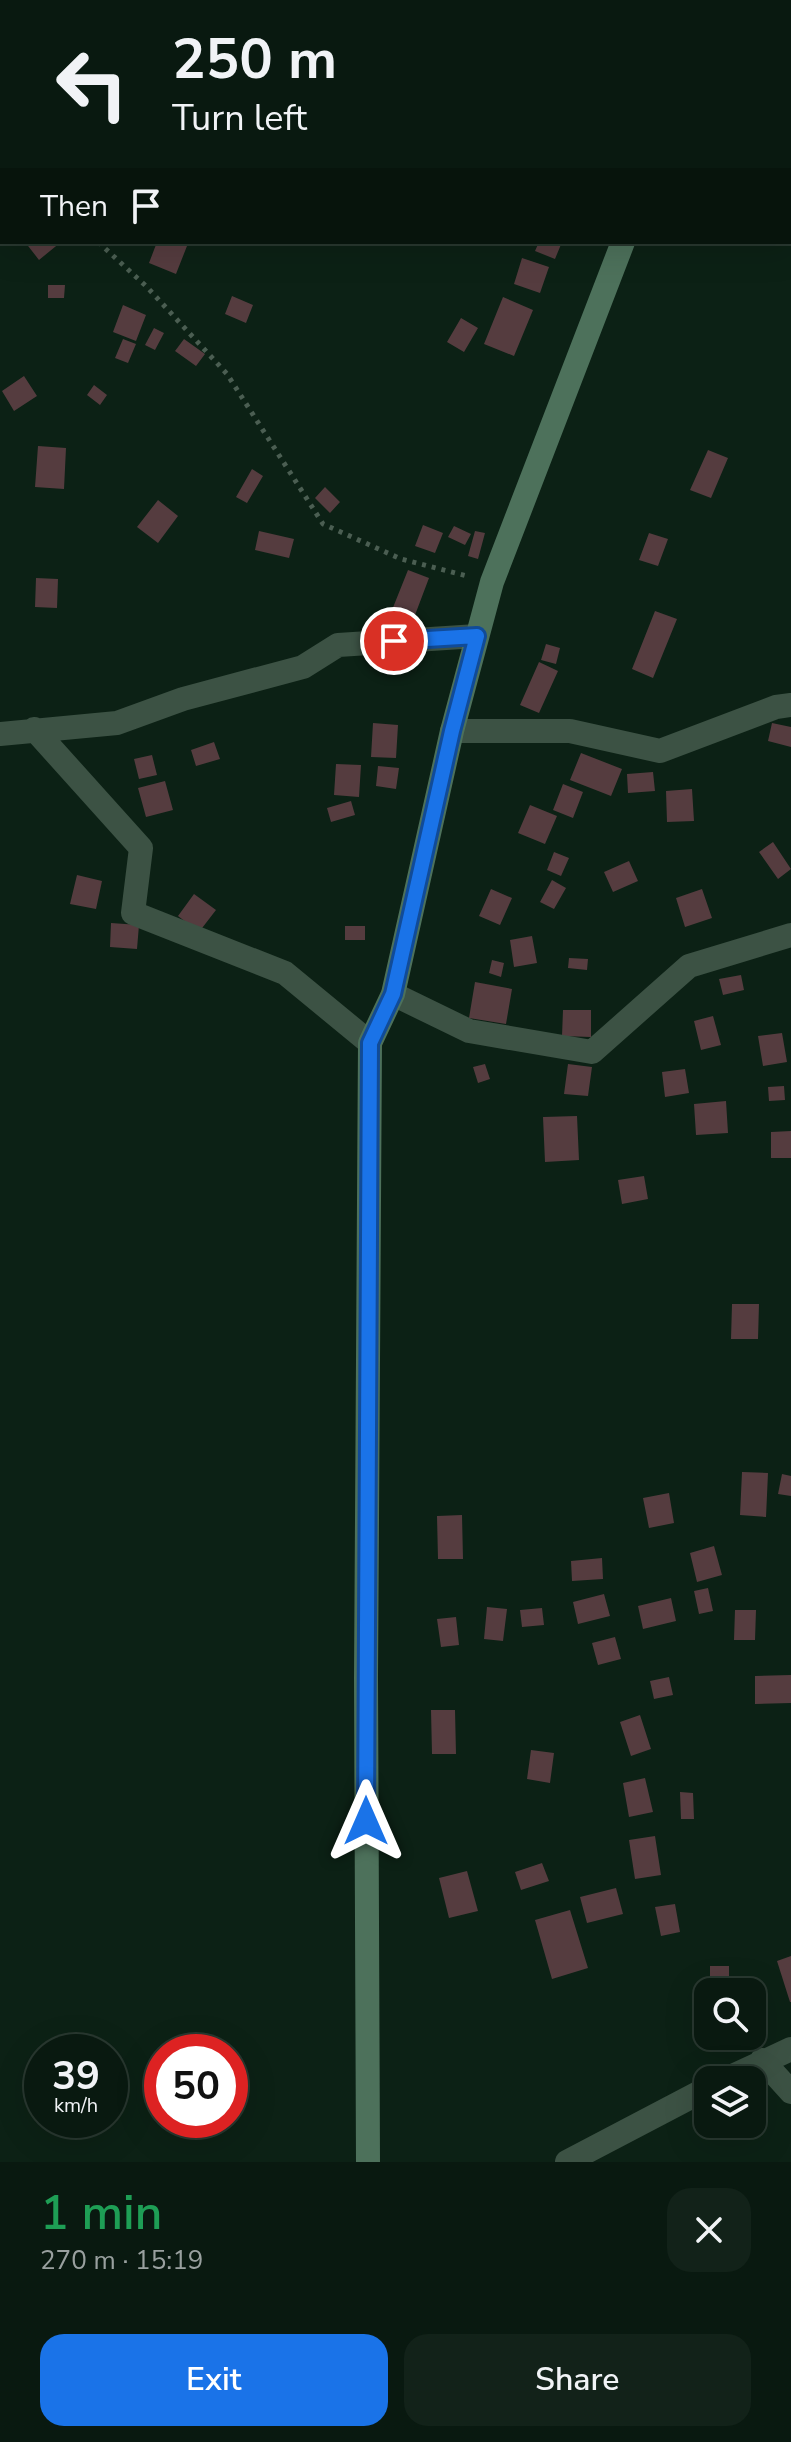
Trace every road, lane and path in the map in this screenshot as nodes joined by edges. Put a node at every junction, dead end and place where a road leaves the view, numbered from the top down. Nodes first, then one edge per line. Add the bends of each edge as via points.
1 (100, 244) edge
2 (622, 244) edge
3 (492, 582) junction
4 (477, 636) junction
5 (791, 705) edge
6 (34, 729) junction
7 (452, 731) junction
8 (0, 734) edge
9 (791, 935) edge
10 (393, 994) junction
11 (370, 1043) junction
12 (791, 2049) edge
13 (762, 2060) junction
14 (751, 2066) edge
15 (791, 2092) edge
16 (694, 2095) edge
17 (368, 2162) edge
18 (567, 2162) edge

1 - 3 path via 227,374 323,524 401,559
2 - 3 main road
3 - 4 main road
4 - 6 street via 338,645 303,667 117,723
4 - 7 main road
5 - 7 street via 660,751 570,731
6 - 8 street
6 - 11 street via 141,848 133,913 285,973
7 - 10 main road
9 - 10 street via 689,966 592,1052 469,1031
10 - 11 main road
11 - 17 main road
12 - 13 street
13 - 14 street
13 - 15 street
16 - 18 street

